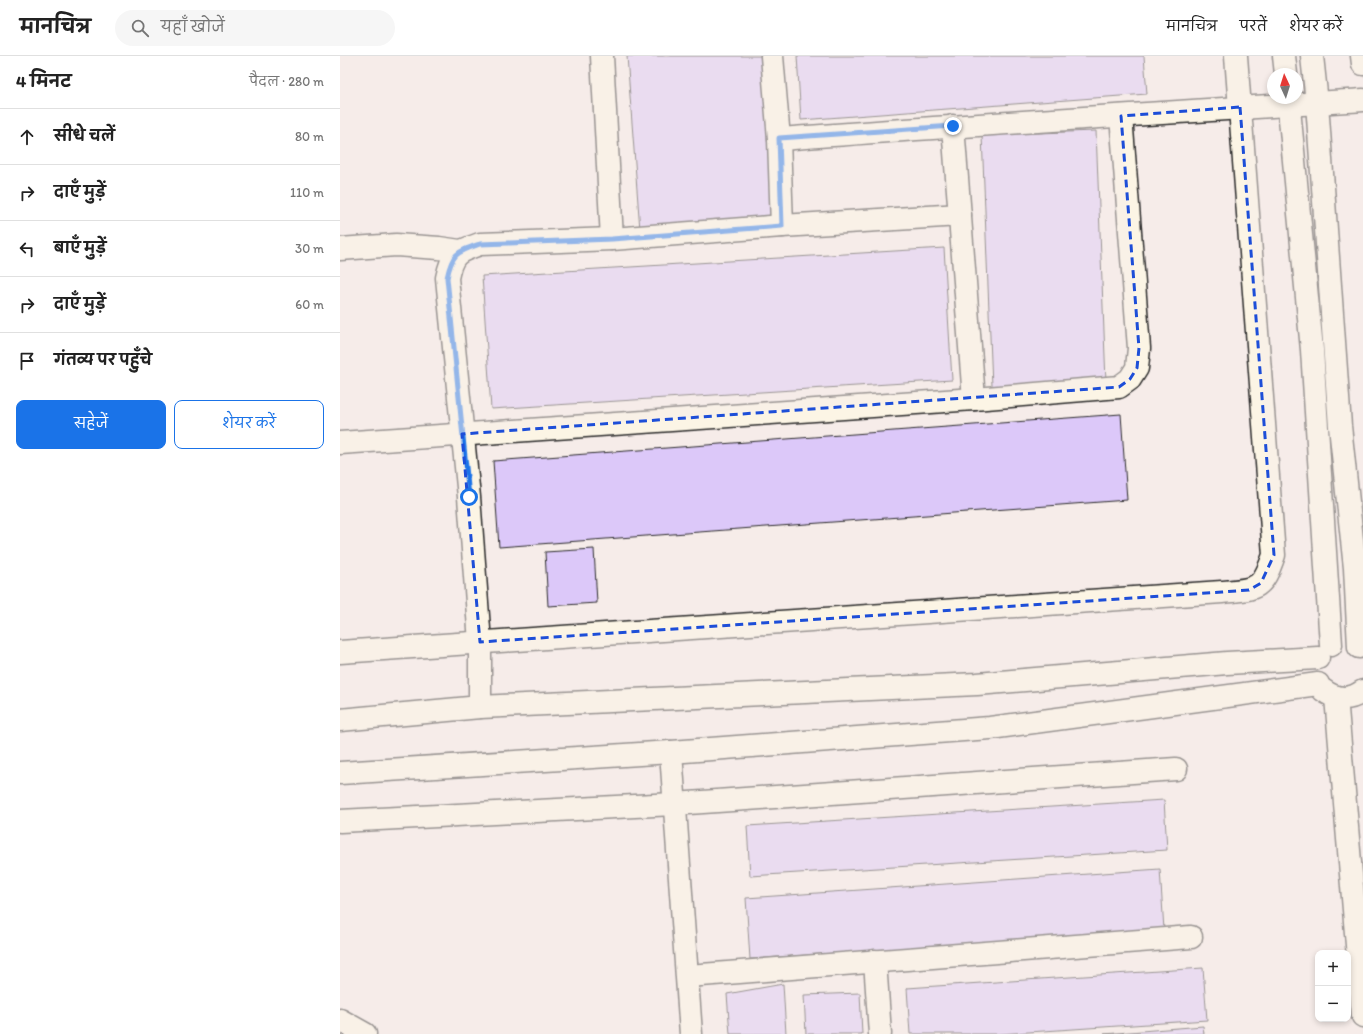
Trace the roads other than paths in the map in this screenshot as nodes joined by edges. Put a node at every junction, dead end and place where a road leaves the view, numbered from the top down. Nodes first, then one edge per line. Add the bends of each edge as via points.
1 (602, 56) edge
2 (772, 56) edge
3 (1236, 56) edge
4 (1284, 56) edge
5 (1312, 56) edge
6 (1362, 56) edge
7 (1363, 64) edge
8 (1285, 68) edge
9 (1363, 100) edge
10 (1303, 102) edge
11 (1317, 103) junction
12 (1267, 104) edge
13 (1289, 104) edge
14 (1240, 107) junction
15 (1121, 116) junction
16 (953, 126) junction
17 (779, 138) junction
18 (960, 215) junction
19 (782, 226) junction
20 (612, 239) junction
21 (340, 249) edge
22 (460, 251) junction
23 (974, 398) junction
24 (462, 434) junction
25 (340, 443) edge
26 (480, 642) junction
27 (1361, 648) edge
28 (1324, 651) junction
29 (340, 652) edge
30 (1318, 684) junction
31 (1363, 691) edge
32 (1336, 698) junction
33 (480, 707) junction
34 (340, 720) edge
35 (671, 752) junction
36 (1176, 768) dead end
37 (340, 773) edge
38 (674, 804) junction
39 (340, 821) edge
40 (1191, 937) dead end
41 (875, 961) junction
42 (688, 976) junction
43 (1363, 1016) edge
44 (340, 1020) edge
45 (365, 1034) edge
46 (691, 1034) edge
47 (880, 1034) edge

1 - 20 street
2 - 17 street
3 - 14 street
4 - 8 street
5 - 11 street
6 - 7 street
9 - 11 street
10 - 11 street
11 - 27 street via 1340,426
12 - 14 street
13 - 28 street via 1312,350
14 - 15 street
14 - 26 street via 1274,555 1261,583 1249,590
15 - 16 street
15 - 23 street via 1139,348 1137,368 1130,379 1119,387
16 - 17 street
16 - 18 street
17 - 19 street
18 - 19 street
18 - 23 street
19 - 20 street
20 - 22 street via 480,244
21 - 22 street via 396,245
22 - 24 street via 450,263 447,278
23 - 24 street
24 - 25 street
24 - 26 street
26 - 29 street
26 - 33 street
27 - 28 street via 1350,642 1340,642
28 - 30 street via 1315,671
28 - 33 street via 1227,663 977,684
30 - 32 street
30 - 35 street via 990,728
31 - 32 street via 1349,698
32 - 43 street
33 - 34 street
35 - 37 street
35 - 38 street
36 - 38 street
38 - 39 street
38 - 42 street
40 - 41 street
41 - 42 street
41 - 47 street
42 - 46 street
44 - 45 street

